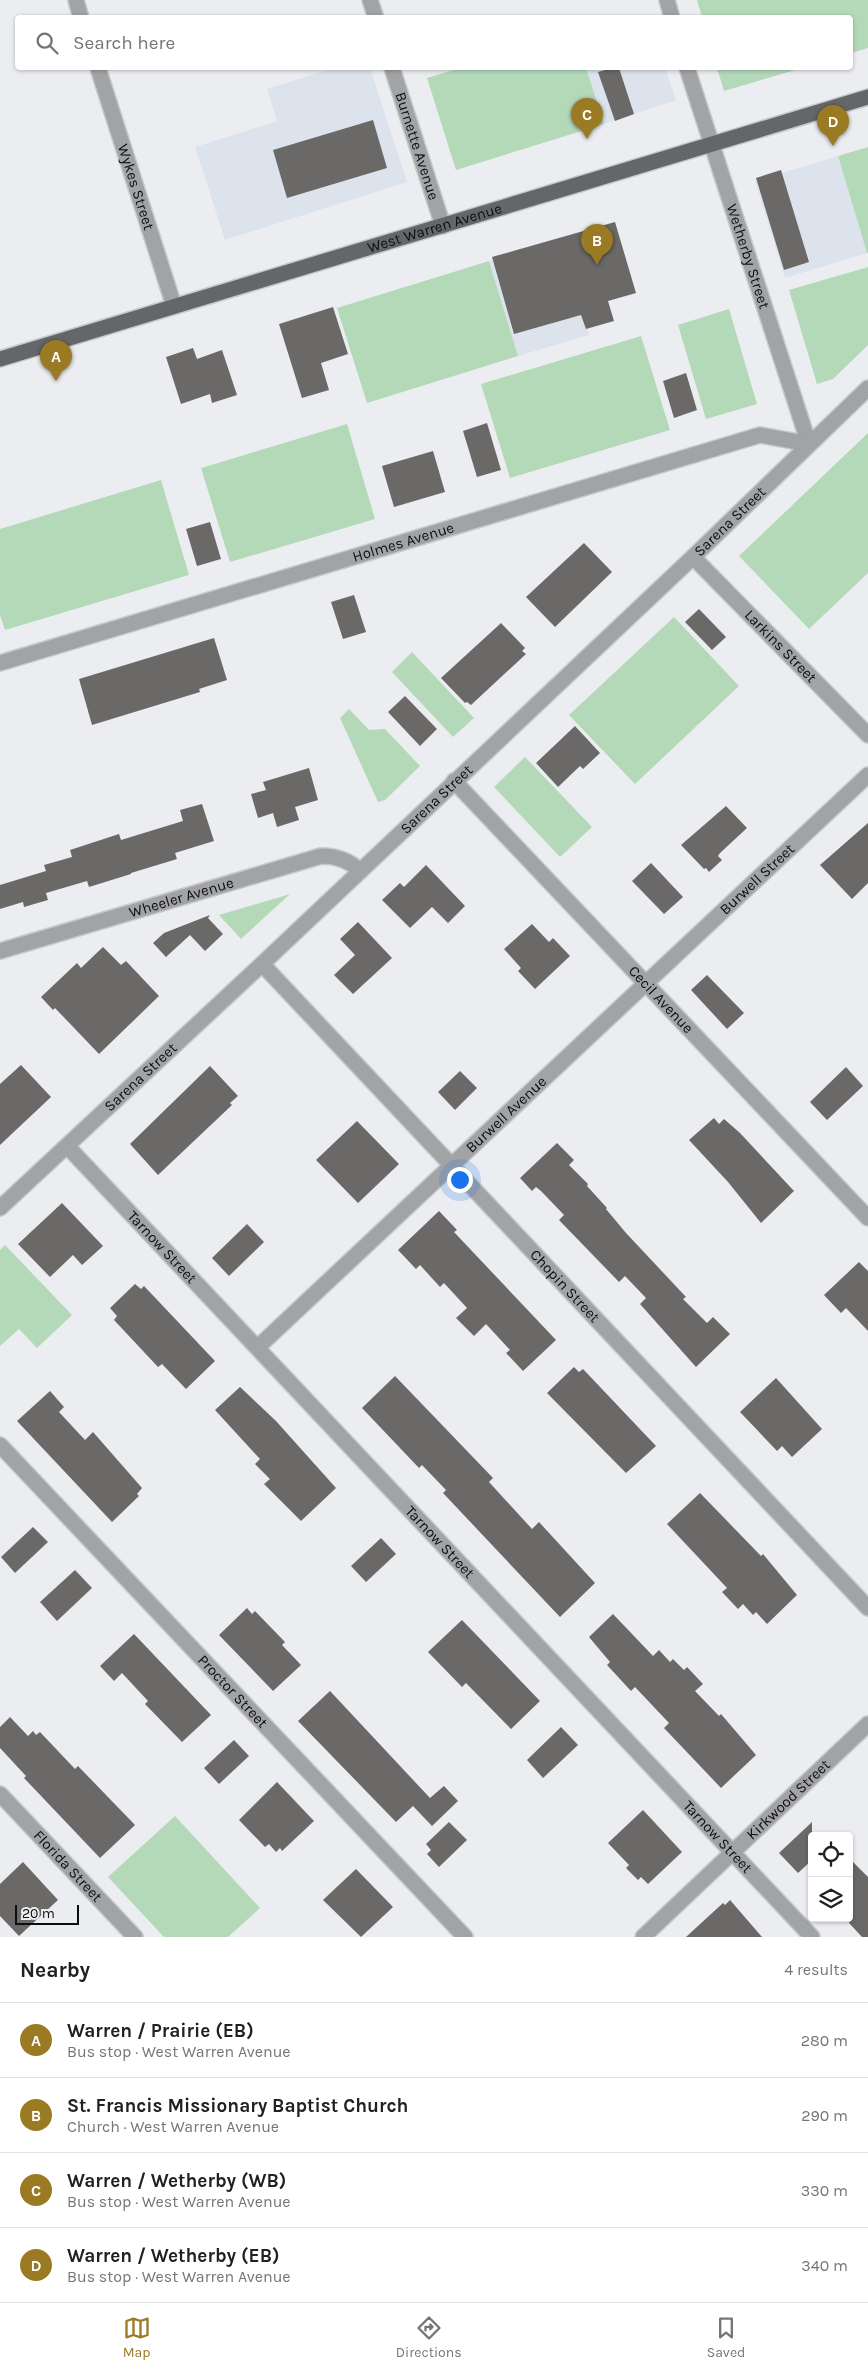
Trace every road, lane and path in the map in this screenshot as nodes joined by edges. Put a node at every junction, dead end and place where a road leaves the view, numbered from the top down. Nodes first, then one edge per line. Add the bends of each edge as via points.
1 (76, 0) edge
2 (370, 0) edge
3 (667, 0) edge
4 (80, 15) edge
5 (375, 15) edge
6 (671, 15) edge
7 (99, 70) edge
8 (393, 70) edge
9 (688, 70) edge
10 (868, 97) edge
11 (711, 145) junction
12 (443, 226) junction
13 (174, 306) junction
14 (0, 358) edge
15 (868, 388) edge
16 (809, 444) junction
17 (693, 557) junction
18 (0, 663) edge
19 (868, 735) edge
20 (868, 775) edge
21 (454, 781) junction
22 (360, 871) junction
23 (0, 951) edge
24 (262, 964) junction
25 (646, 984) junction
26 (67, 1146) junction
27 (451, 1166) junction
28 (0, 1208) edge
29 (868, 1218) edge
30 (258, 1347) junction
31 (0, 1445) edge
32 (868, 1608) edge
33 (868, 1724) edge
34 (0, 1794) edge
35 (733, 1853) junction
36 (135, 1937) edge
37 (465, 1937) edge
38 (643, 1937) edge
39 (812, 1937) edge

1 - 4 street
2 - 5 street
3 - 6 street
7 - 13 street, Wykes Street
8 - 12 street, Burnette Avenue
9 - 11 street, Wetherby Street
10 - 11 main road, West Warren Avenue
11 - 12 main road, West Warren Avenue
11 - 16 street, Wetherby Street
12 - 13 main road, West Warren Avenue
13 - 14 main road, West Warren Avenue
15 - 16 street, Sarena Street
16 - 17 street, Sarena Street
16 - 18 street, Holmes Avenue via 760,435
17 - 19 street, Larkins Street
17 - 21 street, Sarena Street
20 - 25 street, Burwell Street
21 - 22 street, Sarena Street
21 - 25 street, Cecil Avenue
22 - 23 street, Wheeler Avenue via 342,859 321,856
22 - 24 street, Sarena Street
24 - 26 street, Sarena Street
24 - 27 street, Chopin Street
25 - 27 street, Burwell Avenue
25 - 29 street, Cecil Avenue
26 - 28 street, Sarena Street
26 - 30 street, Tarnow Street
27 - 30 street, Burwell Avenue
27 - 32 street, Chopin Street
30 - 35 street, Tarnow Street
31 - 37 street, Proctor Street
33 - 35 street, Kirkwood Street
34 - 36 street, Florida Street
35 - 38 street, Kirkwood Street
35 - 39 street, Tarnow Street

